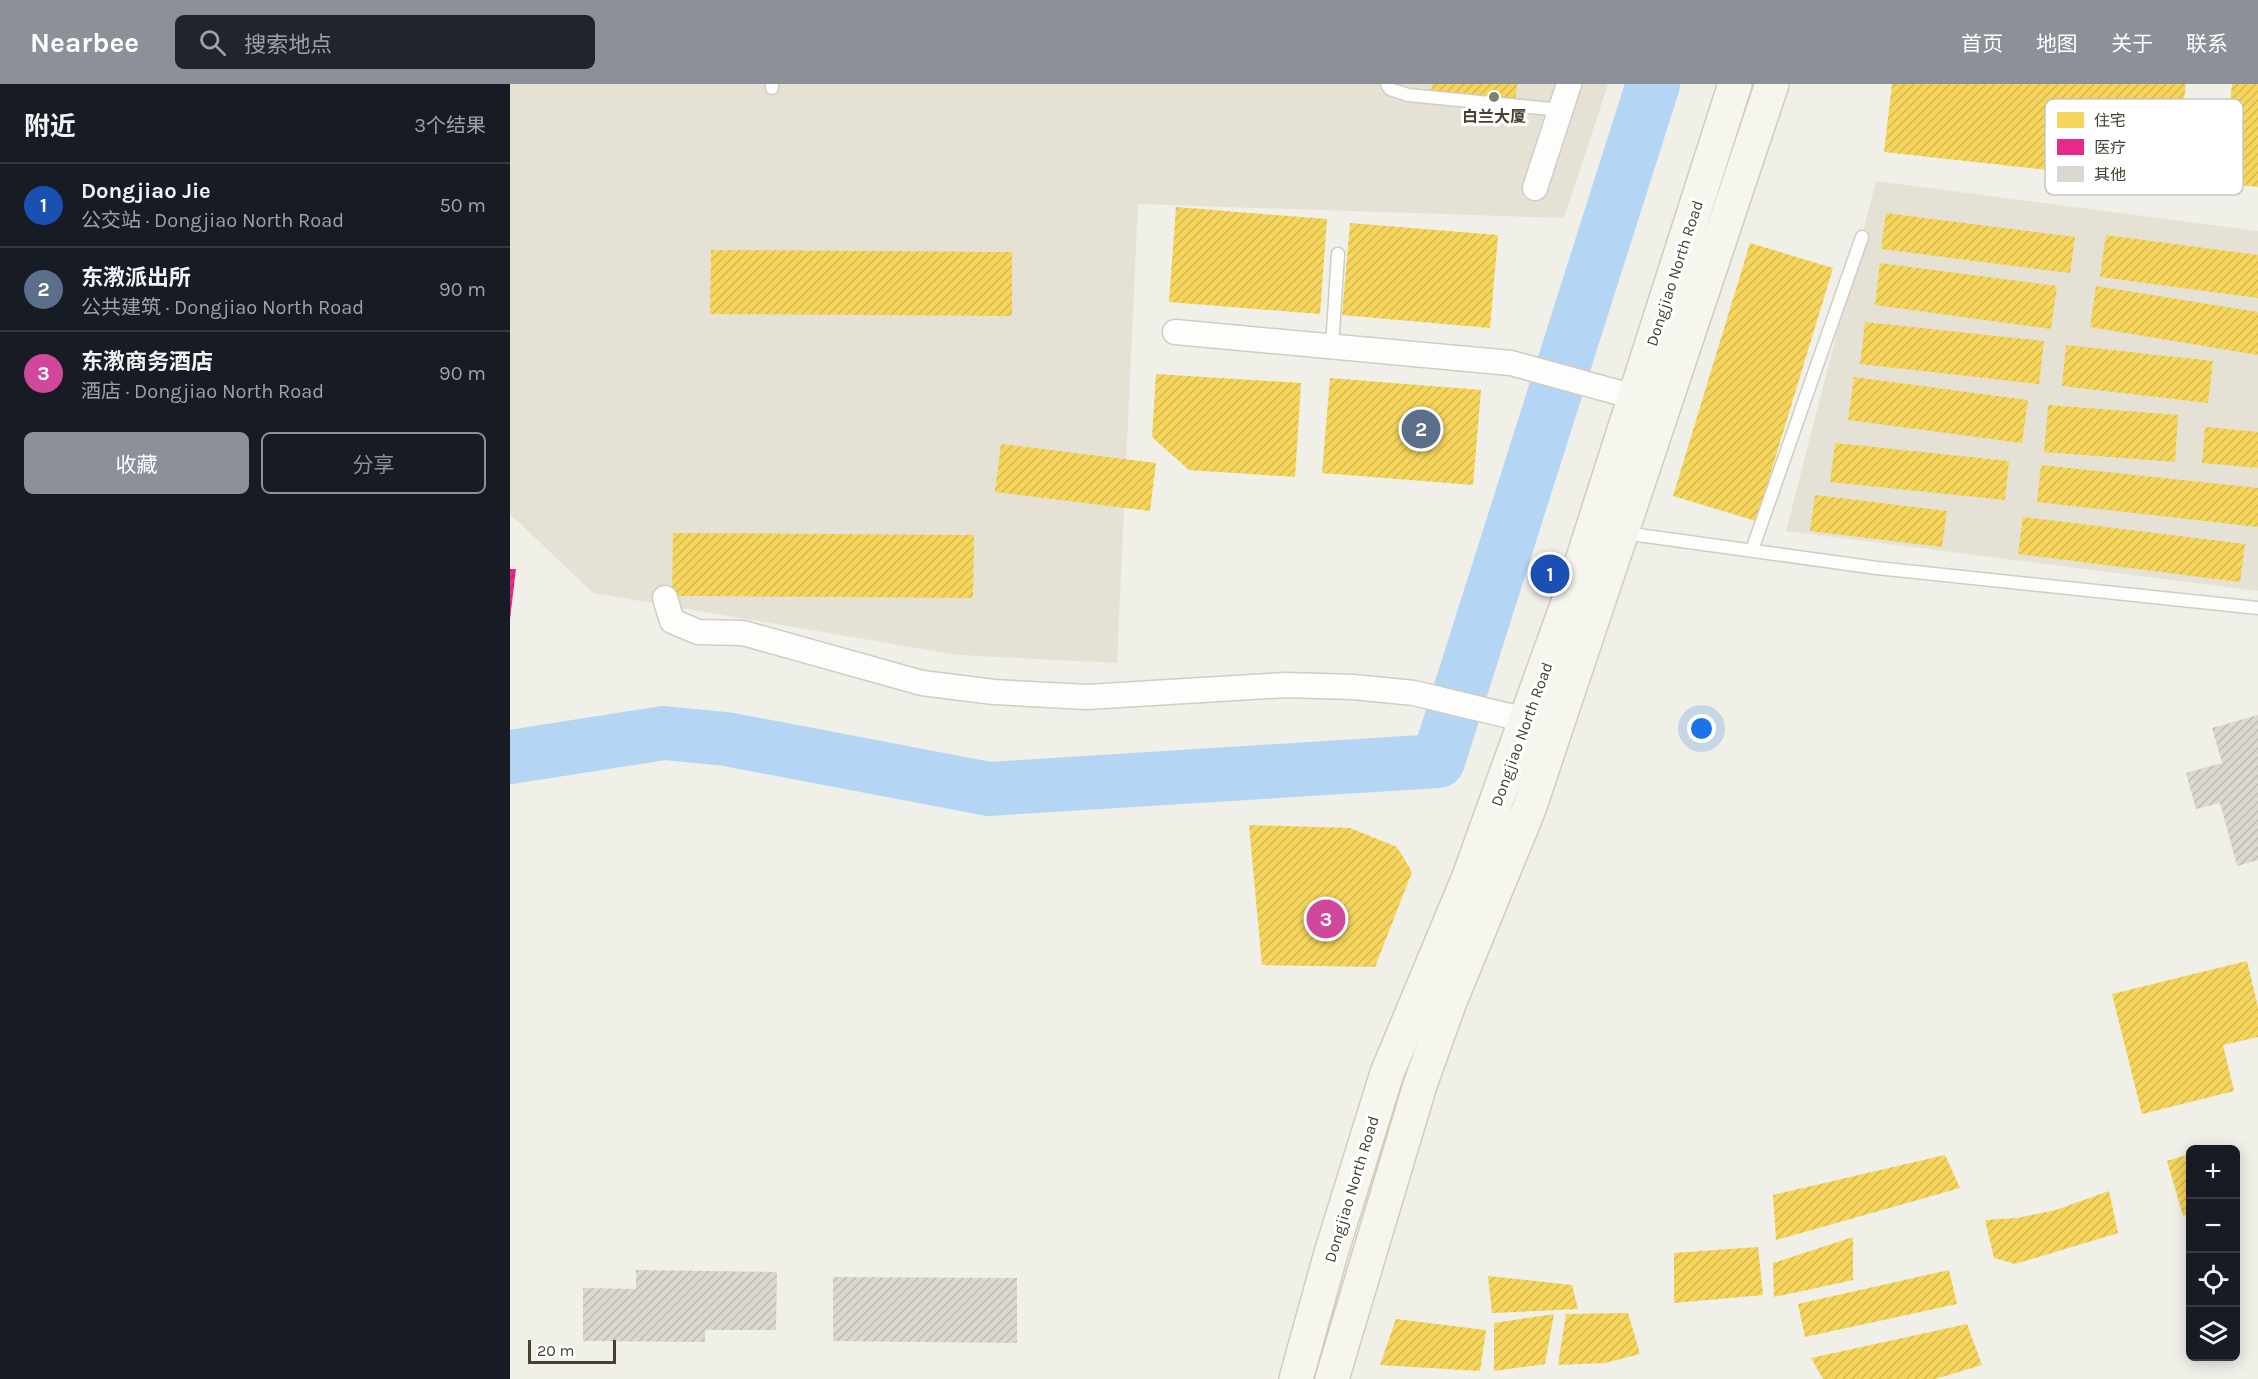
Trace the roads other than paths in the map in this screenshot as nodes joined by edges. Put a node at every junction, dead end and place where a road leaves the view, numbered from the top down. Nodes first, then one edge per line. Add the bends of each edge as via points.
1 (1387, 84) edge
2 (1569, 84) edge
3 (1735, 84) edge
4 (1772, 84) edge
5 (1561, 110) junction
6 (1535, 188) dead end
7 (1862, 237) dead end
8 (1338, 254) dead end
9 (1175, 332) dead end
10 (1332, 347) junction
11 (1634, 397) junction
12 (1666, 405) junction
13 (1623, 533) junction
14 (1752, 550) junction
15 (665, 598) dead end
16 (2258, 608) edge
17 (1526, 720) junction
18 (1296, 1379) edge
19 (1332, 1379) edge

1 - 5 lane via 1408,96
2 - 5 street
3 - 11 main road, Dongjiao North Road
4 - 12 main road, Dongjiao North Road
5 - 6 street
7 - 14 lane
8 - 10 lane
9 - 10 street
10 - 11 street via 1512,363
11 - 12 street
11 - 17 main road, Dongjiao North Road via 1575,583
12 - 13 main road, Dongjiao North Road
13 - 14 lane
13 - 19 main road, Dongjiao North Road via 1529,809 1420,1085
14 - 16 lane via 1877,568
15 - 17 street via 672,621 698,632 743,633 922,682 994,692 1087,697 1285,686 1353,687 1414,693
17 - 18 main road, Dongjiao North Road via 1468,879 1387,1073

